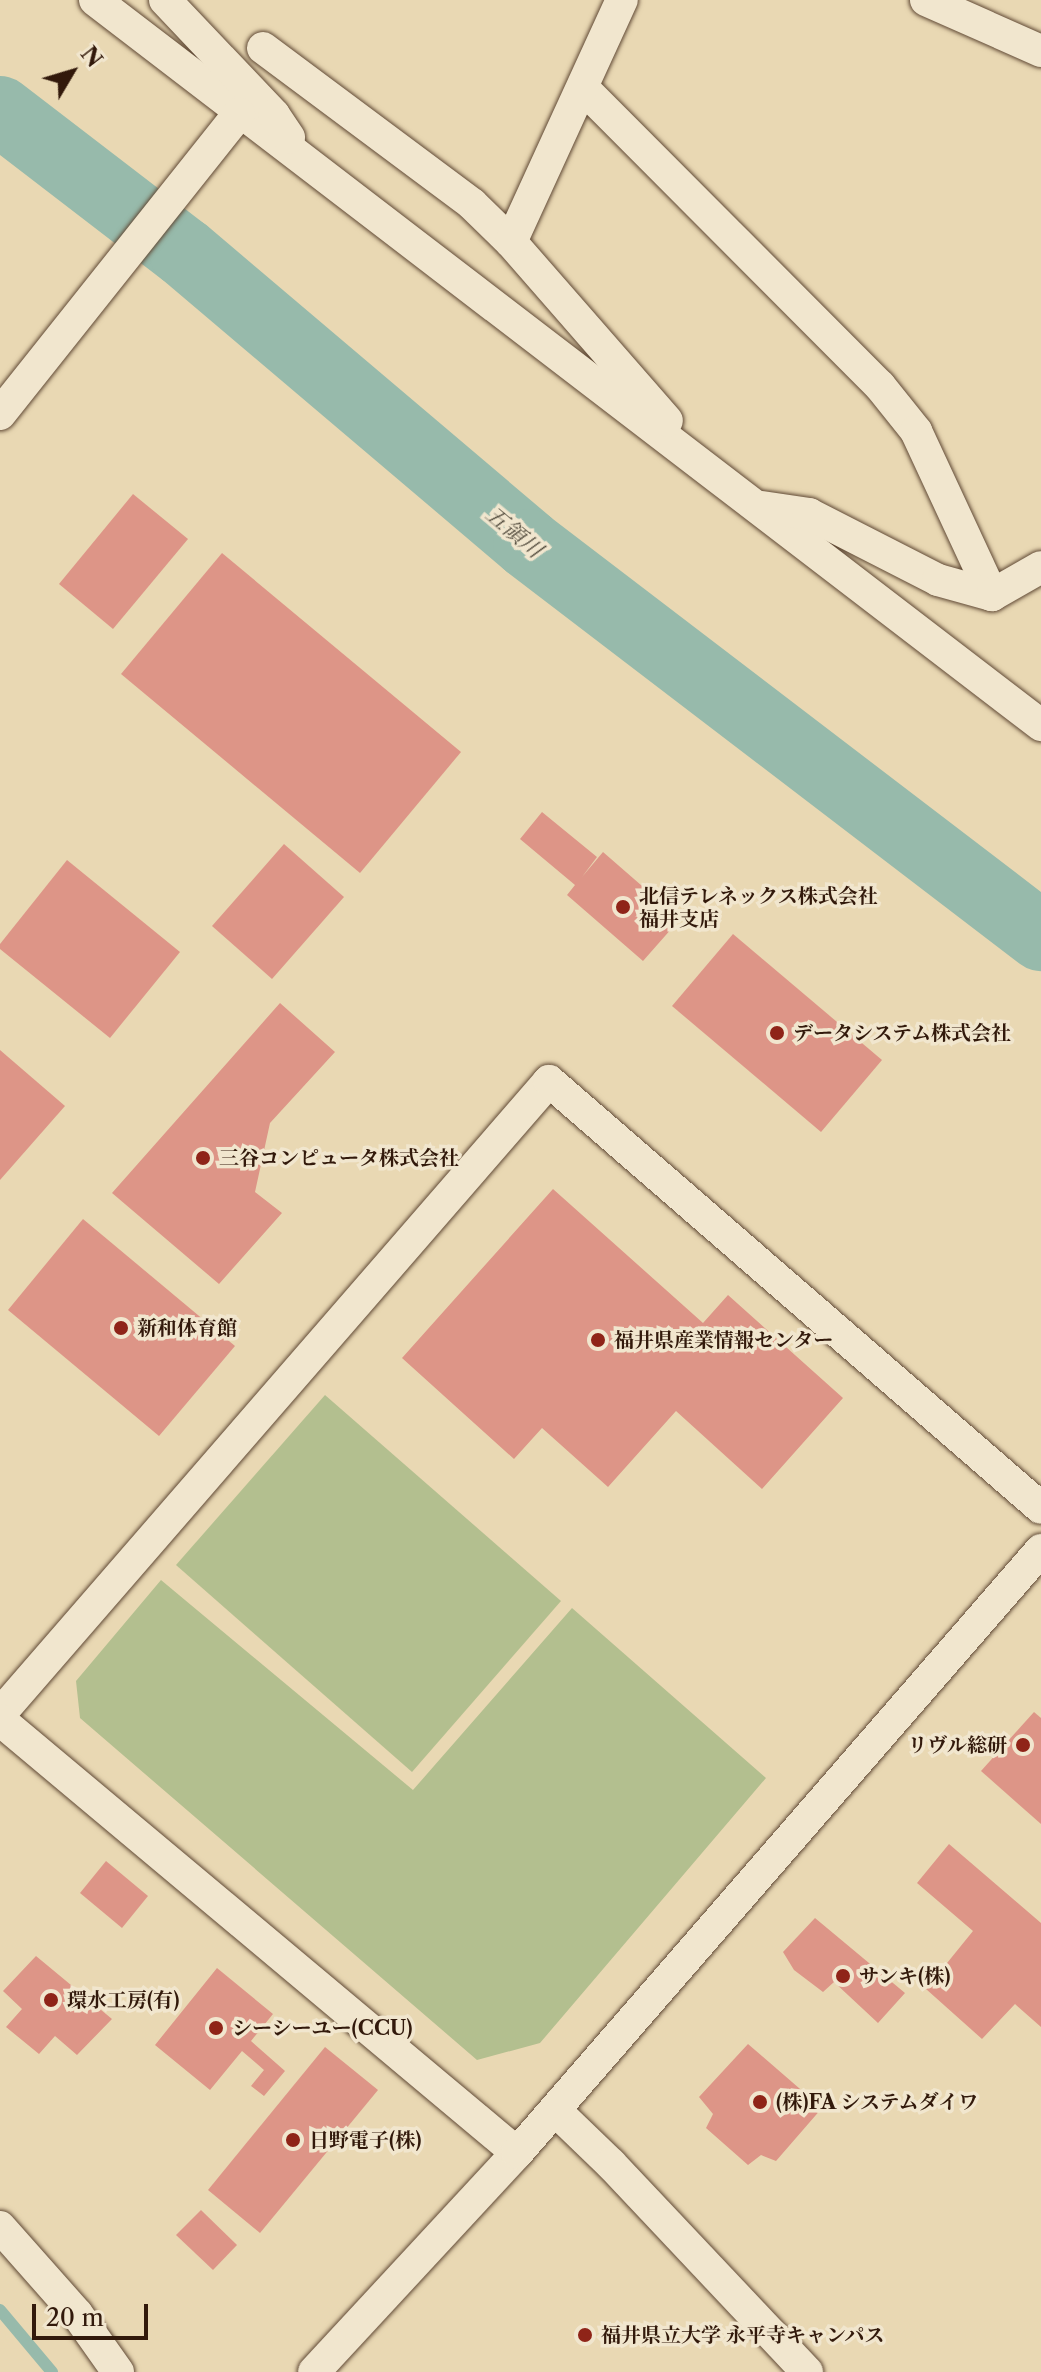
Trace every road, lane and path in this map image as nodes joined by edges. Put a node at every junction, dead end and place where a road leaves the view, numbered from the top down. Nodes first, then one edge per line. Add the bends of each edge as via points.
1 (95, 0) edge
2 (165, 0) edge
3 (622, 0) edge
4 (926, 0) edge
5 (263, 48) dead end
6 (1041, 51) edge
7 (583, 88) junction
8 (239, 114) junction
9 (308, 164) junction
10 (511, 242) junction
11 (0, 414) edge
12 (693, 455) junction
13 (760, 507) junction
14 (1041, 567) edge
15 (992, 595) junction
16 (1041, 725) edge
17 (1041, 1508) edge
18 (1041, 1550) edge
19 (0, 1714) edge
20 (0, 1720) edge
21 (555, 2110) junction
22 (517, 2153) junction
23 (0, 2227) edge
24 (118, 2372) edge
25 (314, 2372) edge
26 (807, 2372) edge

1 - 8 street
2 - 9 street via 274,115
3 - 7 street
4 - 6 street
5 - 10 street via 472,204
7 - 10 street
7 - 15 street via 880,386 916,431
8 - 9 street
8 - 11 street
9 - 12 street
10 - 12 street via 657,406
12 - 13 street
13 - 15 street via 809,514 938,580
13 - 16 street
14 - 15 street
17 - 19 street via 549,1081
18 - 21 street
20 - 22 street
21 - 22 street
21 - 26 street
22 - 25 street
23 - 24 street via 77,2314

